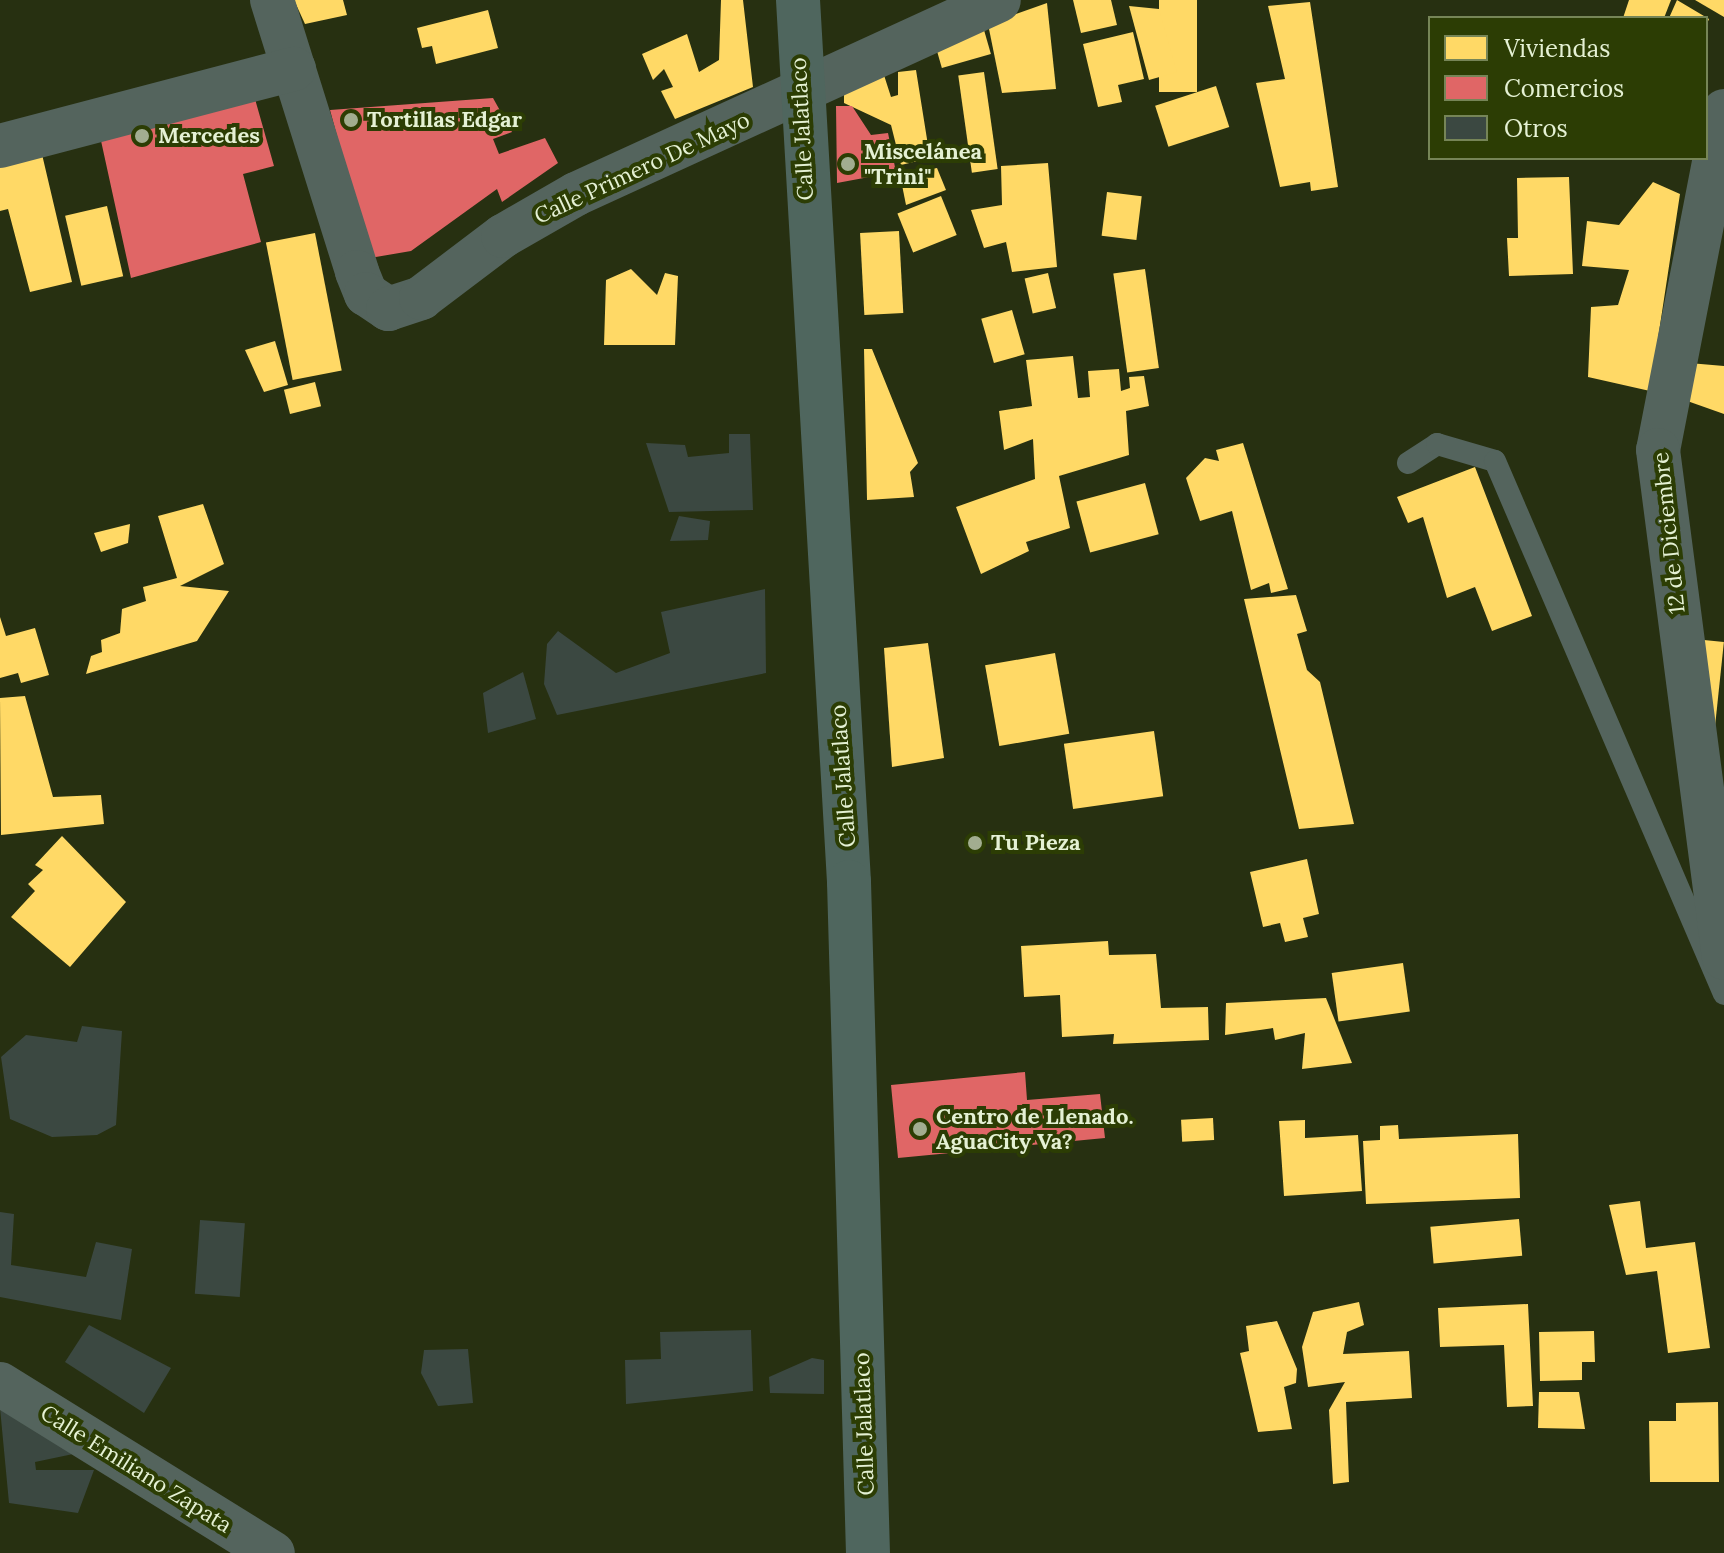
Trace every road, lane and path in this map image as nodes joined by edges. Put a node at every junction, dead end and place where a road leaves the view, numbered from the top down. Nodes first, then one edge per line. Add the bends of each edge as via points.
1 (272, 0) edge
2 (798, 0) edge
3 (999, 0) edge
4 (294, 69) junction
5 (798, 94) junction
6 (1724, 111) edge
7 (0, 146) edge
8 (1408, 463) dead end
9 (1724, 958) edge
10 (1724, 994) edge
11 (0, 1384) edge
12 (237, 1542) edge
13 (273, 1553) edge
14 (868, 1553) edge

1 - 4 street
2 - 5 main road, Calle Jalatlaco
3 - 5 street
4 - 5 street, Calle Primero De Mayo via 357,272 366,294 388,309 421,298 503,236 576,194
4 - 7 street
5 - 14 main road, Calle Jalatlaco via 849,882
6 - 9 street, 12 de Diciembre via 1658,450
8 - 10 lane via 1437,444 1495,461
11 - 12 street, Calle Emiliano Zapata
12 - 13 street, Calle Emiliano Zapata

